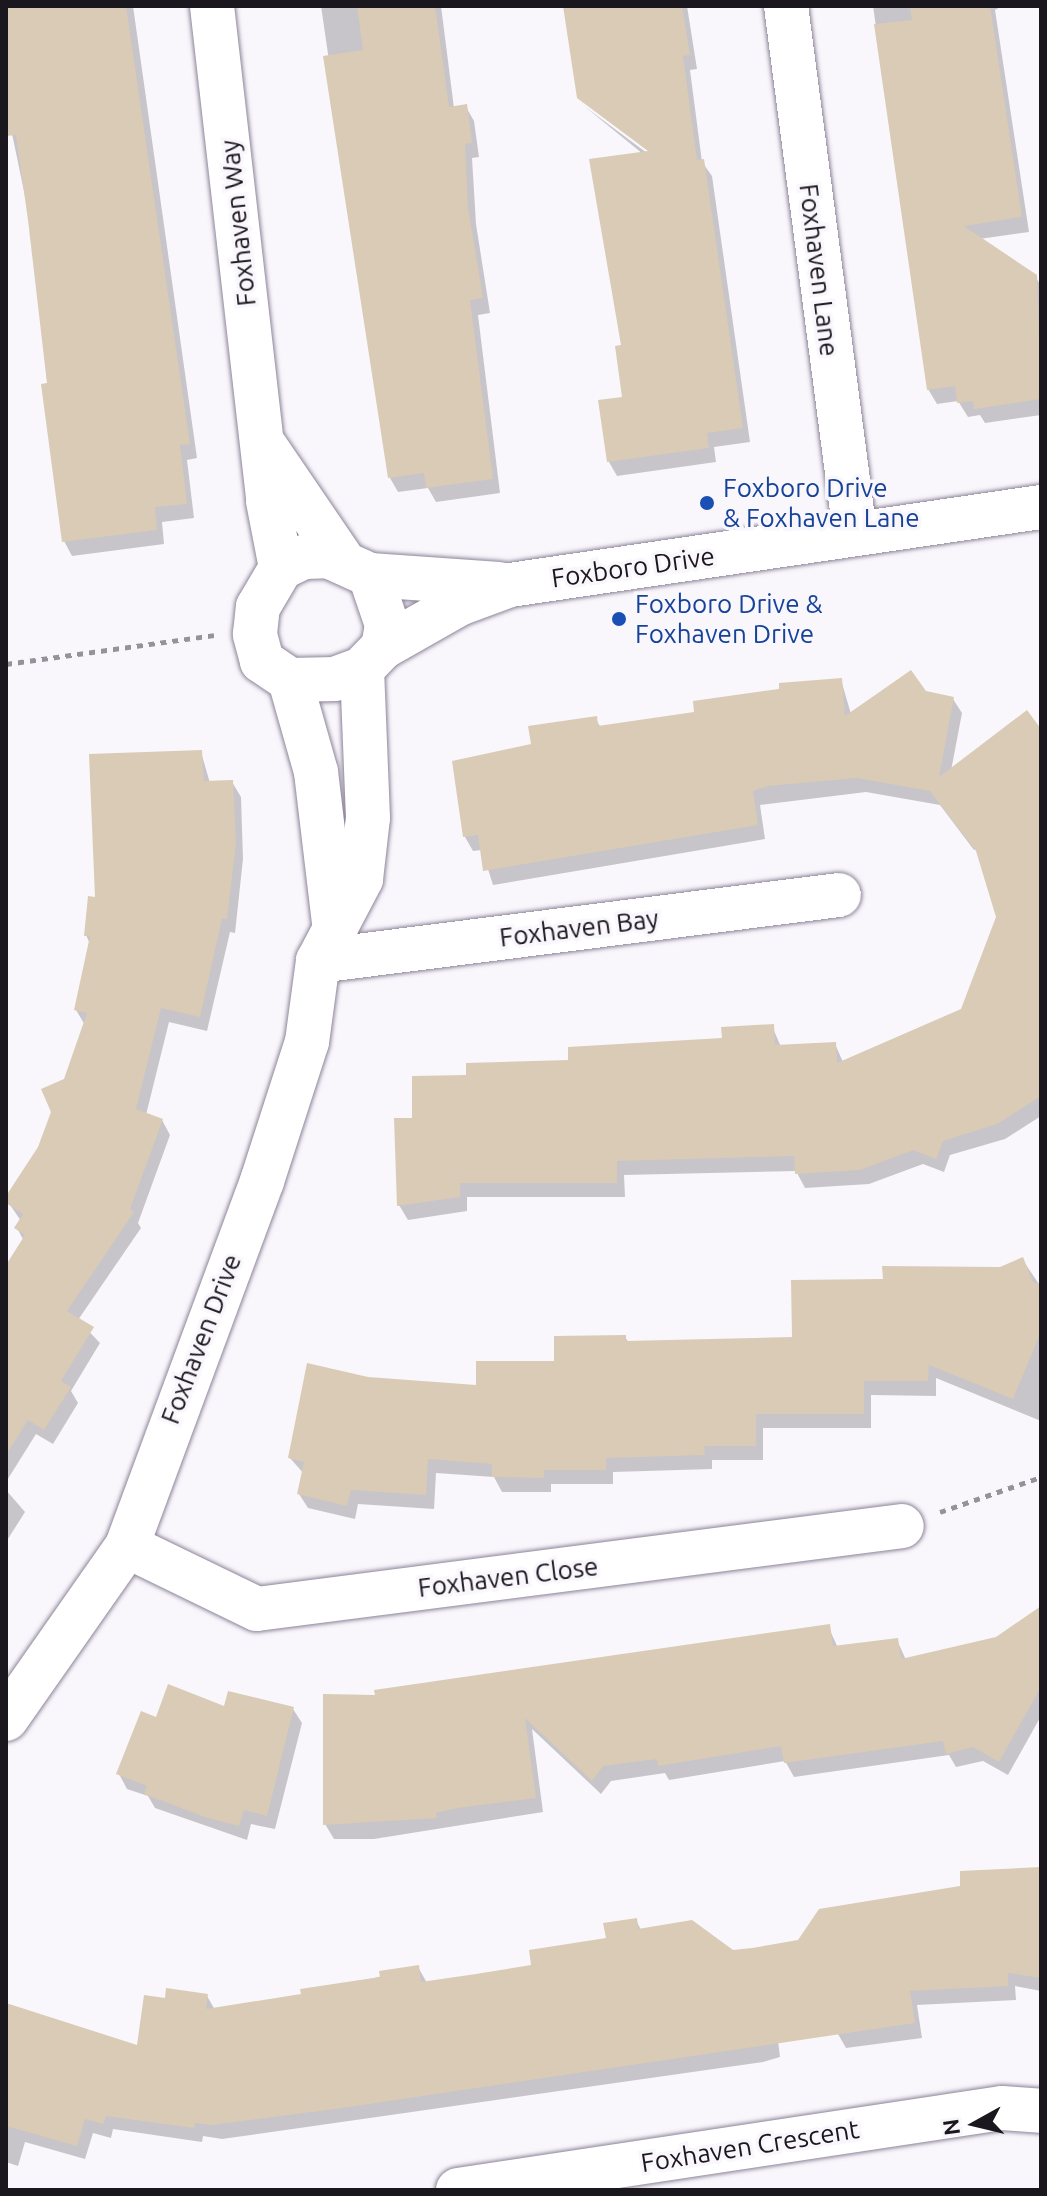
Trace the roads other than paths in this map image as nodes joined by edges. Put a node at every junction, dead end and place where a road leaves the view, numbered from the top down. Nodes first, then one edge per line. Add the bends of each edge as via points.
1 (212, 6) edge
2 (786, 6) edge
3 (262, 440) junction
4 (1041, 507) edge
5 (855, 534) junction
6 (356, 567) junction
7 (281, 568) junction
8 (510, 585) junction
9 (372, 658) junction
10 (290, 680) junction
11 (839, 895) dead end
12 (327, 946) junction
13 (902, 1526) road end
14 (127, 1546) junction
15 (6, 1719) edge
16 (1041, 2111) edge
17 (458, 2190) edge

1 - 3 street, Foxhaven Way
2 - 5 street, Foxhaven Lane
3 - 6 street, Foxhaven Way
3 - 7 street, Foxhaven Way
4 - 5 street, Foxboro Drive
5 - 8 street, Foxboro Drive
6 - 7 street via 304,557
6 - 8 street, Foxboro Drive
6 - 9 street via 387,625
7 - 10 street via 258,607 255,634 262,661
8 - 9 street, Foxboro Drive via 459,604
9 - 10 street via 314,683
9 - 12 street, Foxhaven Drive via 361,879
10 - 12 street, Foxhaven Drive via 316,772
11 - 12 street, Foxhaven Bay
12 - 14 street, Foxhaven Drive via 307,1042 267,1167
13 - 14 street, Foxhaven Close via 257,1609
14 - 15 street, Foxhaven Drive
16 - 17 street, Foxhaven Crescent via 1002,2108

